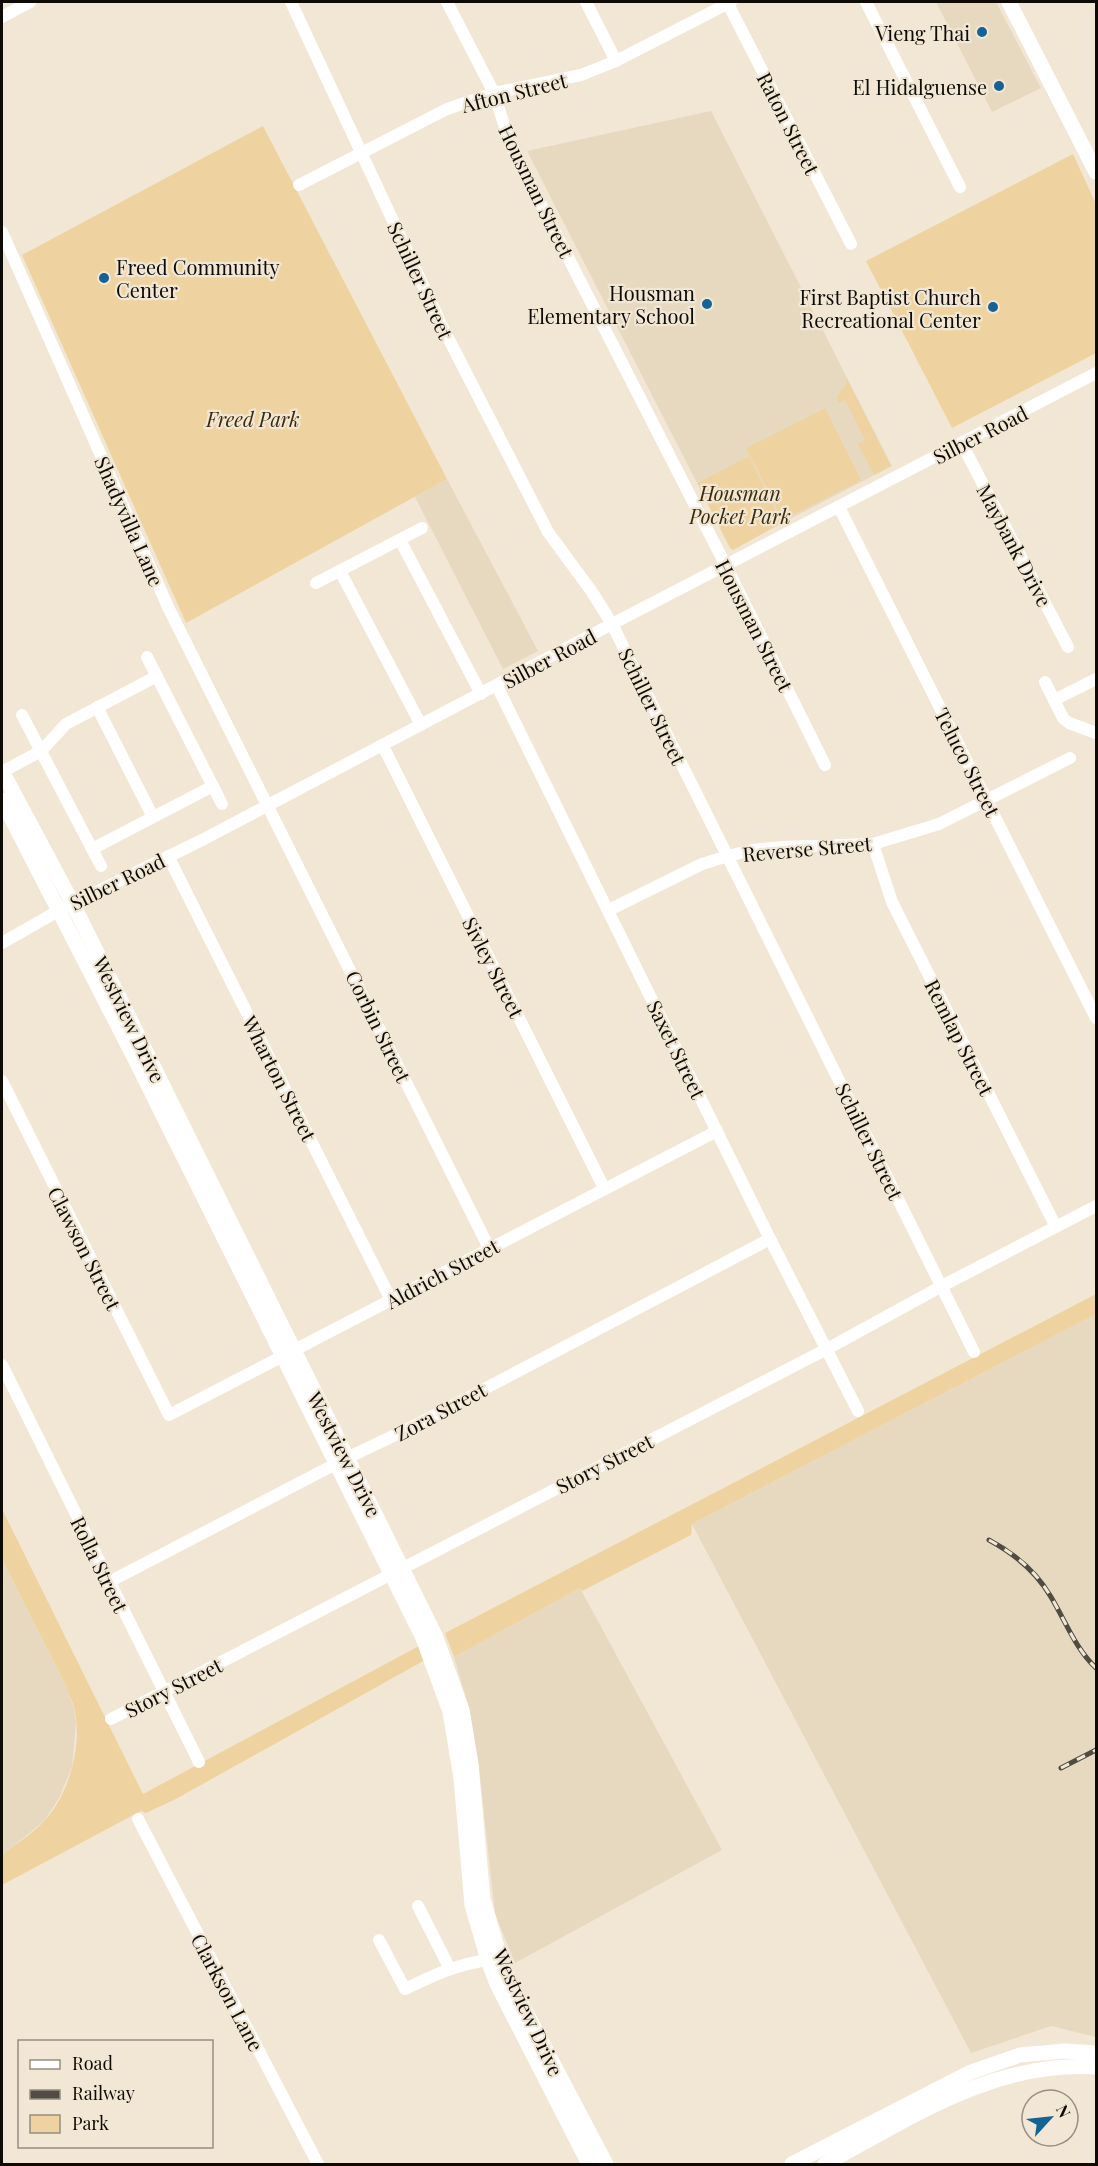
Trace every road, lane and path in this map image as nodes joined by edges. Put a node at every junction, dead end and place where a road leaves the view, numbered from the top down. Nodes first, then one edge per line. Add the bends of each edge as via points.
1 (30, 2) edge
2 (291, 2) edge
3 (447, 2) edge
4 (586, 2) edge
5 (728, 2) edge
6 (866, 2) edge
7 (1009, 2) edge
8 (2, 17) edge
9 (616, 61) junction
10 (494, 93) junction
11 (361, 154) junction
12 (1096, 172) edge
13 (299, 185) dead end
14 (960, 187) dead end
15 (2, 232) edge
16 (851, 244) dead end
17 (1096, 373) edge
18 (962, 444) junction
19 (839, 507) junction
20 (422, 528) dead end
21 (400, 540) junction
22 (726, 566) junction
23 (340, 571) junction
24 (316, 583) dead end
25 (612, 624) junction
26 (1068, 647) dead end
27 (147, 657) dead end
28 (157, 676) junction
29 (1096, 679) edge
30 (1045, 682) dead end
31 (497, 686) junction
32 (481, 694) junction
33 (1054, 700) junction
34 (97, 707) junction
35 (22, 715) dead end
36 (420, 725) junction
37 (1096, 733) edge
38 (383, 746) junction
39 (41, 751) junction
40 (1070, 758) dead end
41 (825, 765) dead end
42 (2, 772) edge
43 (213, 786) junction
44 (2, 800) edge
45 (987, 800) junction
46 (222, 804) dead end
47 (269, 805) junction
48 (153, 817) junction
49 (873, 844) junction
50 (92, 849) junction
51 (168, 856) junction
52 (728, 856) junction
53 (101, 866) dead end
54 (73, 904) junction
55 (609, 910) junction
56 (58, 911) junction
57 (2, 943) edge
58 (1096, 1018) edge
59 (140, 1055) junction
60 (2, 1081) edge
61 (717, 1131) junction
62 (604, 1188) junction
63 (1096, 1206) edge
64 (1056, 1227) junction
65 (770, 1239) junction
66 (489, 1248) junction
67 (942, 1286) junction
68 (391, 1300) junction
69 (827, 1349) junction
70 (974, 1352) dead end
71 (288, 1354) junction
72 (2, 1365) edge
73 (858, 1411) dead end
74 (169, 1415) joint
75 (341, 1461) junction
76 (396, 1570) junction
77 (110, 1582) junction
78 (164, 1691) junction
79 (111, 1719) dead end
80 (199, 1762) dead end
81 (138, 1820) dead end
82 (418, 1906) dead end
83 (379, 1940) dead end
84 (488, 1960) junction
85 (450, 1969) junction
86 (1096, 2053) edge
87 (1096, 2067) edge
88 (318, 2164) edge
89 (590, 2164) edge
90 (606, 2164) edge
91 (792, 2164) edge
92 (825, 2164) edge

1 - 8 street
2 - 11 street, Schiller Street
3 - 10 street, Housman Street
4 - 9 street
5 - 9 street, Afton Street
5 - 16 street, Raton Street
6 - 14 street
7 - 12 main road
9 - 10 street, Afton Street via 581,75
10 - 11 street, Afton Street via 447,109
10 - 22 street, Housman Street via 510,144
11 - 13 street, Afton Street
11 - 25 street, Schiller Street via 443,328 548,532
15 - 47 street, Shadyvilla Lane via 168,607
17 - 18 street, Silber Road
18 - 19 street, Silber Road
18 - 26 street, Maybank Drive
19 - 22 street, Silber Road
19 - 45 street, Teluco Street
20 - 21 street
21 - 23 street
21 - 32 street
22 - 25 street, Silber Road
22 - 41 street, Housman Street
23 - 24 street
23 - 36 street
25 - 31 street, Silber Road
25 - 52 street, Schiller Street
27 - 28 street
28 - 34 street
28 - 43 street
29 - 33 street
30 - 33 street
31 - 32 street, Silber Road
31 - 55 street, Saxet Street
32 - 36 street, Silber Road
33 - 37 street via 1069,723
34 - 39 street via 66,724
34 - 48 street
35 - 39 street
36 - 38 street, Silber Road
38 - 47 street, Silber Road
38 - 62 street, Sivley Street
39 - 42 street
39 - 50 street
40 - 45 street, Reverse Street
42 - 54 main road, Westview Drive
43 - 46 street
43 - 48 street
44 - 56 main road, Westview Drive
45 - 49 street, Reverse Street via 939,825
45 - 58 street, Teluco Street
47 - 51 street, Silber Road
47 - 66 street, Corbin Street
48 - 50 street
49 - 52 street, Reverse Street via 783,847
49 - 64 street, Remlap Street via 892,902
50 - 53 street
51 - 54 street, Silber Road
51 - 68 street, Wharton Street
52 - 55 street, Reverse Street via 702,864
52 - 67 street, Schiller Street
54 - 56 street, Silber Road
54 - 59 main road, Westview Drive
55 - 61 street, Saxet Street
56 - 57 street, Silber Road
56 - 59 main road, Westview Drive
59 - 71 main road, Westview Drive
60 - 74 street, Clawson Street
61 - 62 street, Aldrich Street
61 - 65 street, Saxet Street
62 - 66 street, Aldrich Street
63 - 64 street, Story Street
64 - 67 street, Story Street
65 - 69 street, Saxet Street
65 - 75 street, Zora Street
66 - 68 street, Aldrich Street
67 - 69 street, Story Street
67 - 70 street, Schiller Street
68 - 71 street, Aldrich Street
69 - 73 street, Saxet Street
69 - 76 street, Story Street
71 - 74 street, Aldrich Street
71 - 75 main road, Westview Drive
72 - 77 street, Rolla Street
75 - 76 main road, Westview Drive
75 - 77 street, Zora Street
76 - 78 street, Story Street
76 - 84 main road, Westview Drive via 450,1712 461,1778 472,1905
76 - 90 main road, Westview Drive via 435,1635 462,1710 483,1899 499,1954
77 - 78 street, Rolla Street
78 - 79 street, Story Street
78 - 80 street, Rolla Street
81 - 88 street, Clarkson Lane
82 - 85 street
83 - 85 street via 405,1989
84 - 85 street
84 - 89 main road, Westview Drive
86 - 91 main road via 1020,2055 971,2072
87 - 92 main road via 1044,2068 978,2085

